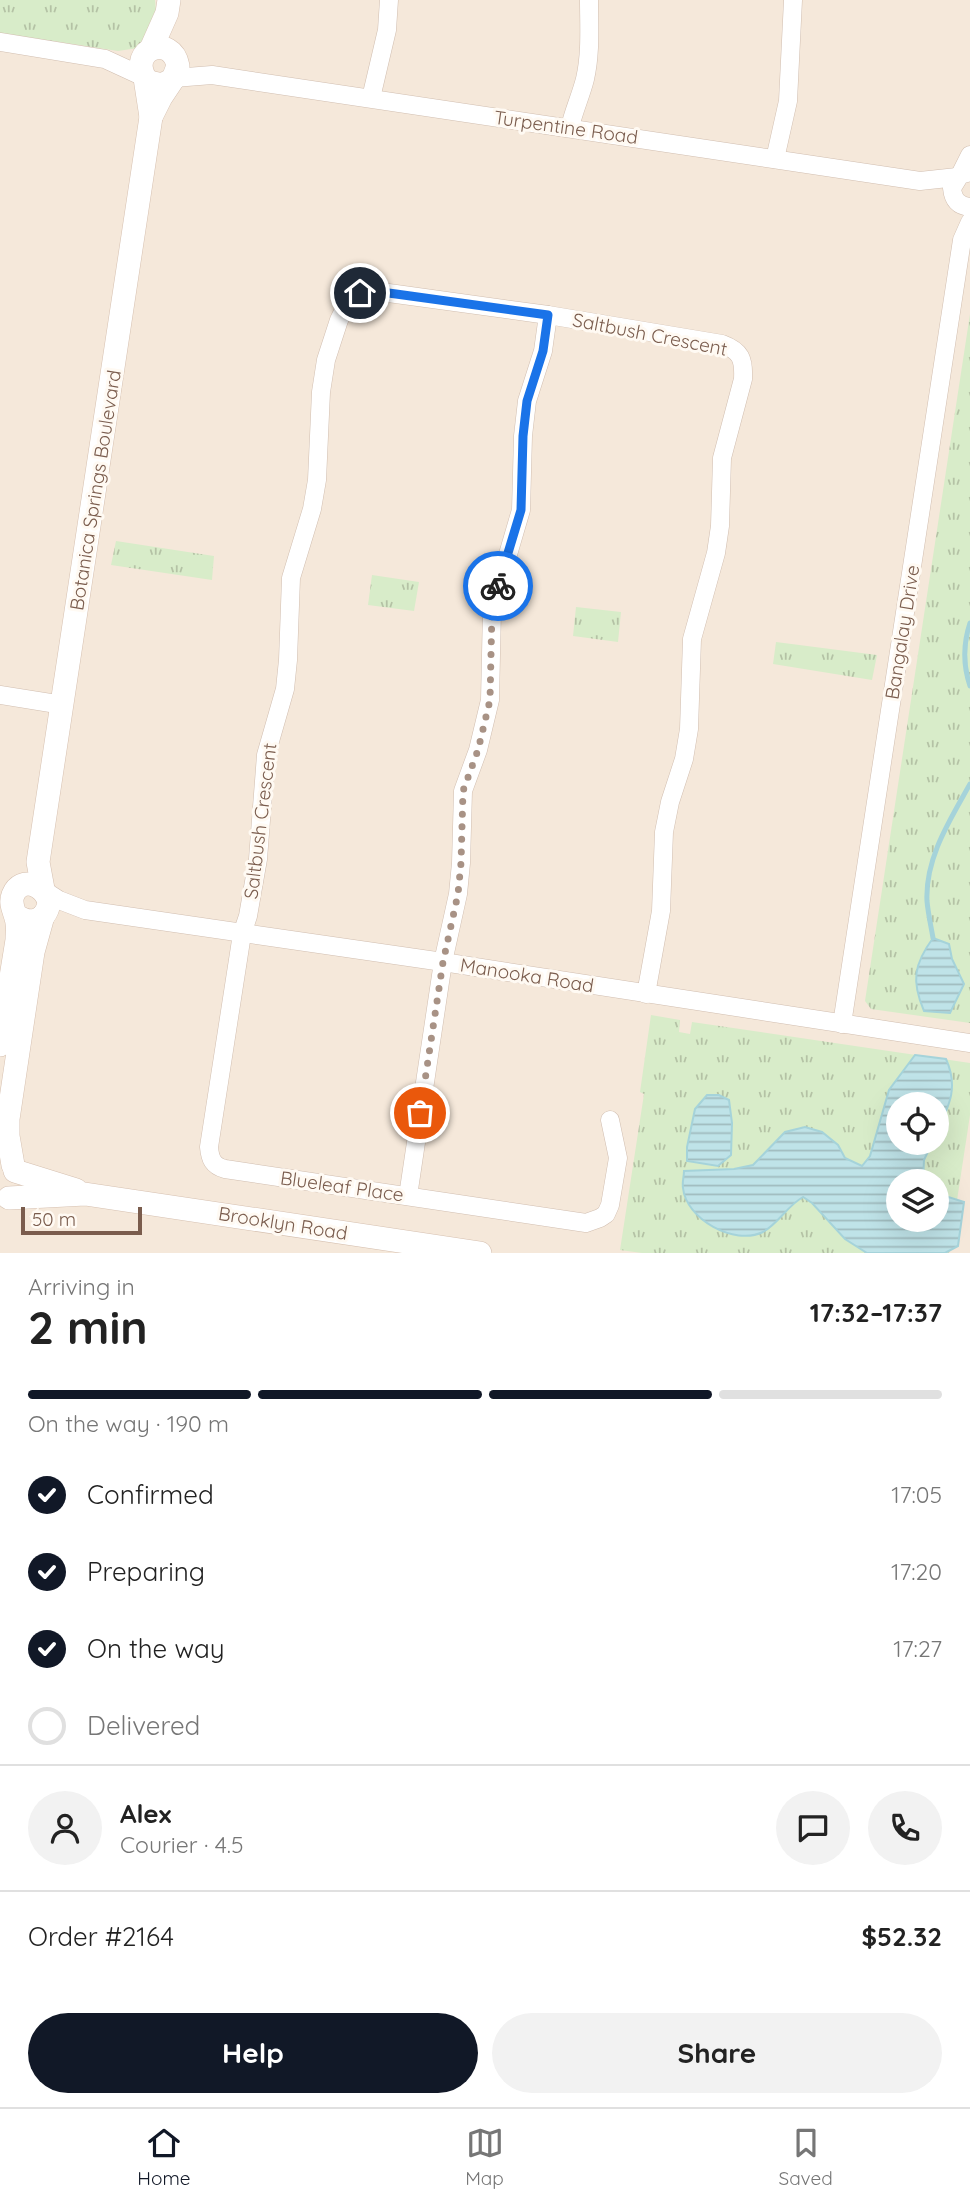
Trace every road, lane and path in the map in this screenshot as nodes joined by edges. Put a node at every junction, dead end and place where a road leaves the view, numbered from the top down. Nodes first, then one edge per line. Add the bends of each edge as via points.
1 (389, 0) edge
2 (589, 0) edge
3 (793, 0) edge
4 (168, 7) edge
5 (0, 42) edge
6 (162, 52) junction
7 (105, 59) junction
8 (212, 75) junction
9 (144, 77) junction
10 (173, 78) junction
11 (371, 98) junction
12 (151, 117) junction
13 (570, 127) junction
14 (970, 155) edge
15 (775, 159) junction
16 (963, 175) edge
17 (920, 181) junction
18 (961, 203) edge
19 (970, 222) edge
20 (962, 240) junction
21 (548, 315) junction
22 (0, 695) edge
23 (63, 705) junction
24 (26, 889) edge
25 (10, 910) edge
26 (85, 911) junction
27 (44, 916) junction
28 (242, 934) junction
29 (443, 962) junction
30 (646, 994) junction
31 (842, 1024) junction
32 (970, 1043) edge
33 (0, 1045) edge
34 (610, 1120) dead end
35 (9, 1163) edge
36 (85, 1194) junction
37 (408, 1196) junction
38 (3, 1203) edge
39 (480, 1253) edge

1 - 11 street
2 - 13 street via 589,60
3 - 15 street via 788,101
4 - 6 street
5 - 7 street
6 - 7 street
6 - 8 street, Turpentine Road
6 - 9 street via 142,60
6 - 10 street via 178,66
7 - 9 street
8 - 10 street, Turpentine Road
8 - 11 street, Turpentine Road
9 - 10 street via 155,85
9 - 12 street, Botanica Springs Boulevard
10 - 12 street, Botanica Springs Boulevard
11 - 13 street, Turpentine Road
12 - 23 street, Botanica Springs Boulevard
13 - 15 street, Turpentine Road
14 - 16 street
15 - 17 street, Turpentine Road
16 - 17 street, Turpentine Road
16 - 18 street, Bangalay Drive via 952,188
17 - 18 street, Turpentine Road
18 - 20 street, Bangalay Drive
19 - 20 street, Bangalay Drive
20 - 31 street, Bangalay Drive
21 - 28 street, Saltbush Crescent via 373,291 350,298 345,305 326,360 317,480 291,578 286,680 266,755 258,859
21 - 29 street via 543,351 527,401 521,510 492,609 490,700 463,791 458,894
21 - 30 street, Saltbush Crescent via 722,344 735,349 744,368 722,458 716,553 692,639 689,729 664,832 661,911
22 - 23 street
23 - 24 street, Botanica Springs Boulevard via 38,862
24 - 25 street via 13,896
24 - 26 street, Manooka Road
24 - 27 street via 49,903
25 - 27 street via 26,921
25 - 33 street via 17,940
26 - 27 street, Manooka Road
26 - 28 street, Manooka Road
27 - 35 street via 33,952 8,1119
28 - 29 street, Manooka Road
28 - 37 street, Blueleaf Place via 209,1147 212,1163 225,1169
29 - 30 street, Manooka Road
29 - 37 street
30 - 31 street, Manooka Road
31 - 32 street, Manooka Road
34 - 37 street, Blueleaf Place via 618,1158 610,1205 606,1214 593,1222
35 - 36 street, Brooklyn Road
35 - 38 street via 16,1185
36 - 38 street, Brooklyn Road
36 - 39 street, Brooklyn Road

